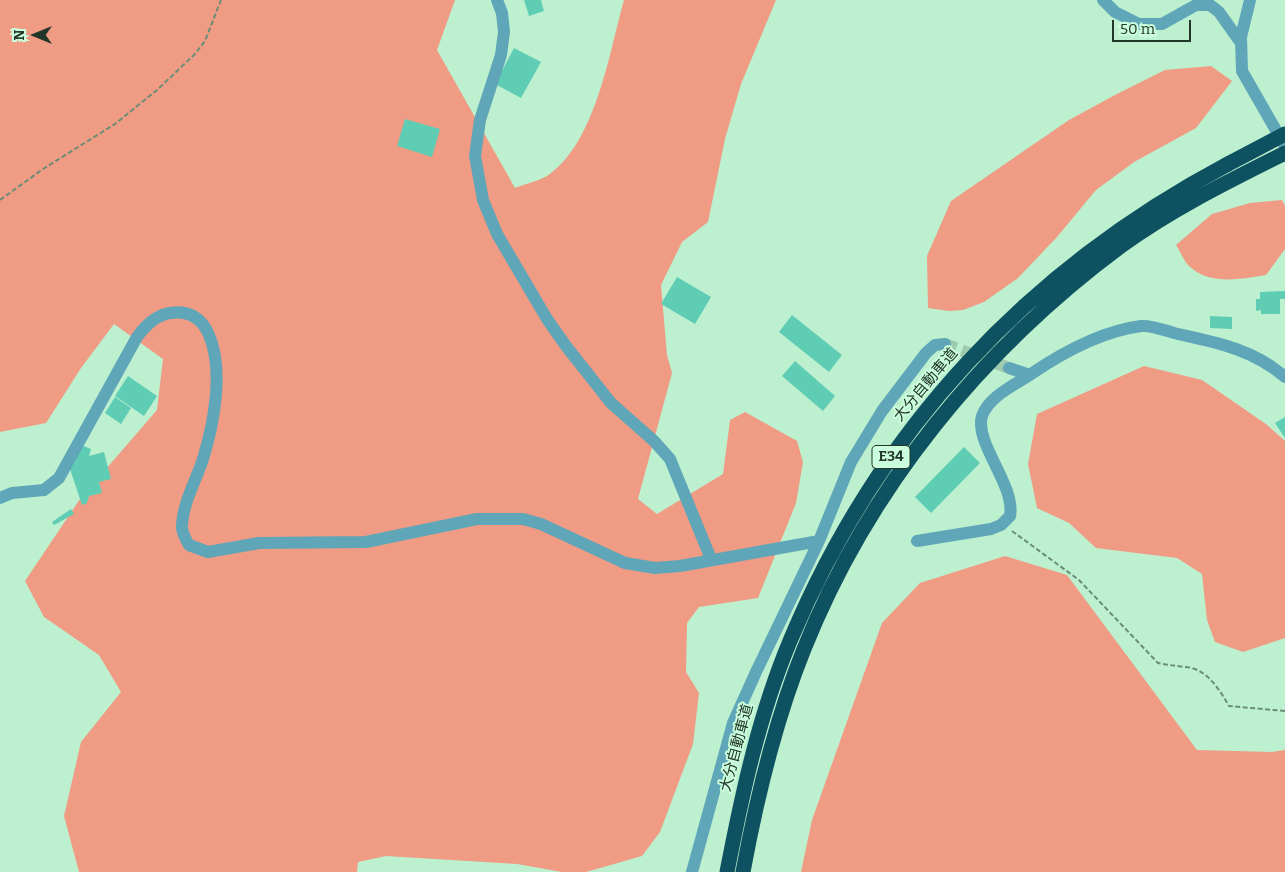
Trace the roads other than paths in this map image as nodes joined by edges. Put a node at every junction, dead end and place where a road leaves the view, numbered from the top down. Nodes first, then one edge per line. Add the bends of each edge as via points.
1 (498, 0) edge
2 (1103, 0) edge
3 (1250, 0) edge
4 (1241, 43) junction
5 (1285, 134) edge
6 (1285, 146) edge
7 (1285, 152) edge
8 (945, 344) dead end
9 (1010, 368) tunnel mouth
10 (1030, 375) junction
11 (1285, 377) edge
12 (0, 498) edge
13 (819, 541) junction
14 (917, 541) dead end
15 (710, 559) junction
16 (692, 872) edge
17 (727, 872) edge
18 (743, 872) edge

1 - 15 street via 504,32 502,48 480,120 475,156 483,200 497,234 566,346 611,403 670,458
2 - 4 street via 1115,12 1139,24 1162,24 1196,5 1210,5 1219,12
3 - 4 street
4 - 6 street via 1242,71
5 - 17 highway, 大分自動車道 / E34, bridge via 1177,192 1112,233 1048,284 968,361 931,402 852,517 789,642 759,730
7 - 18 highway, 大分自動車道 / E34 via 1200,196 1137,236 1059,296 993,357 906,462 832,587 804,649 757,796
8 - 13 street via 935,345 926,353 869,431 851,462
9 - 10 street
10 - 11 street via 1048,361 1115,331 1143,326 1243,350 1271,365
10 - 14 street via 1010,386 989,404 982,416 985,440 1010,502 1010,516 1001,525 977,532
12 - 15 street via 12,493 44,490 59,478 136,337 154,320 168,313 178,313 197,317 204,323 216,361 208,436 188,497 182,528 189,545 198,550 208,552 259,543 366,542 478,519 523,519 541,524 625,563 655,568
13 - 15 street
13 - 16 street via 733,723

